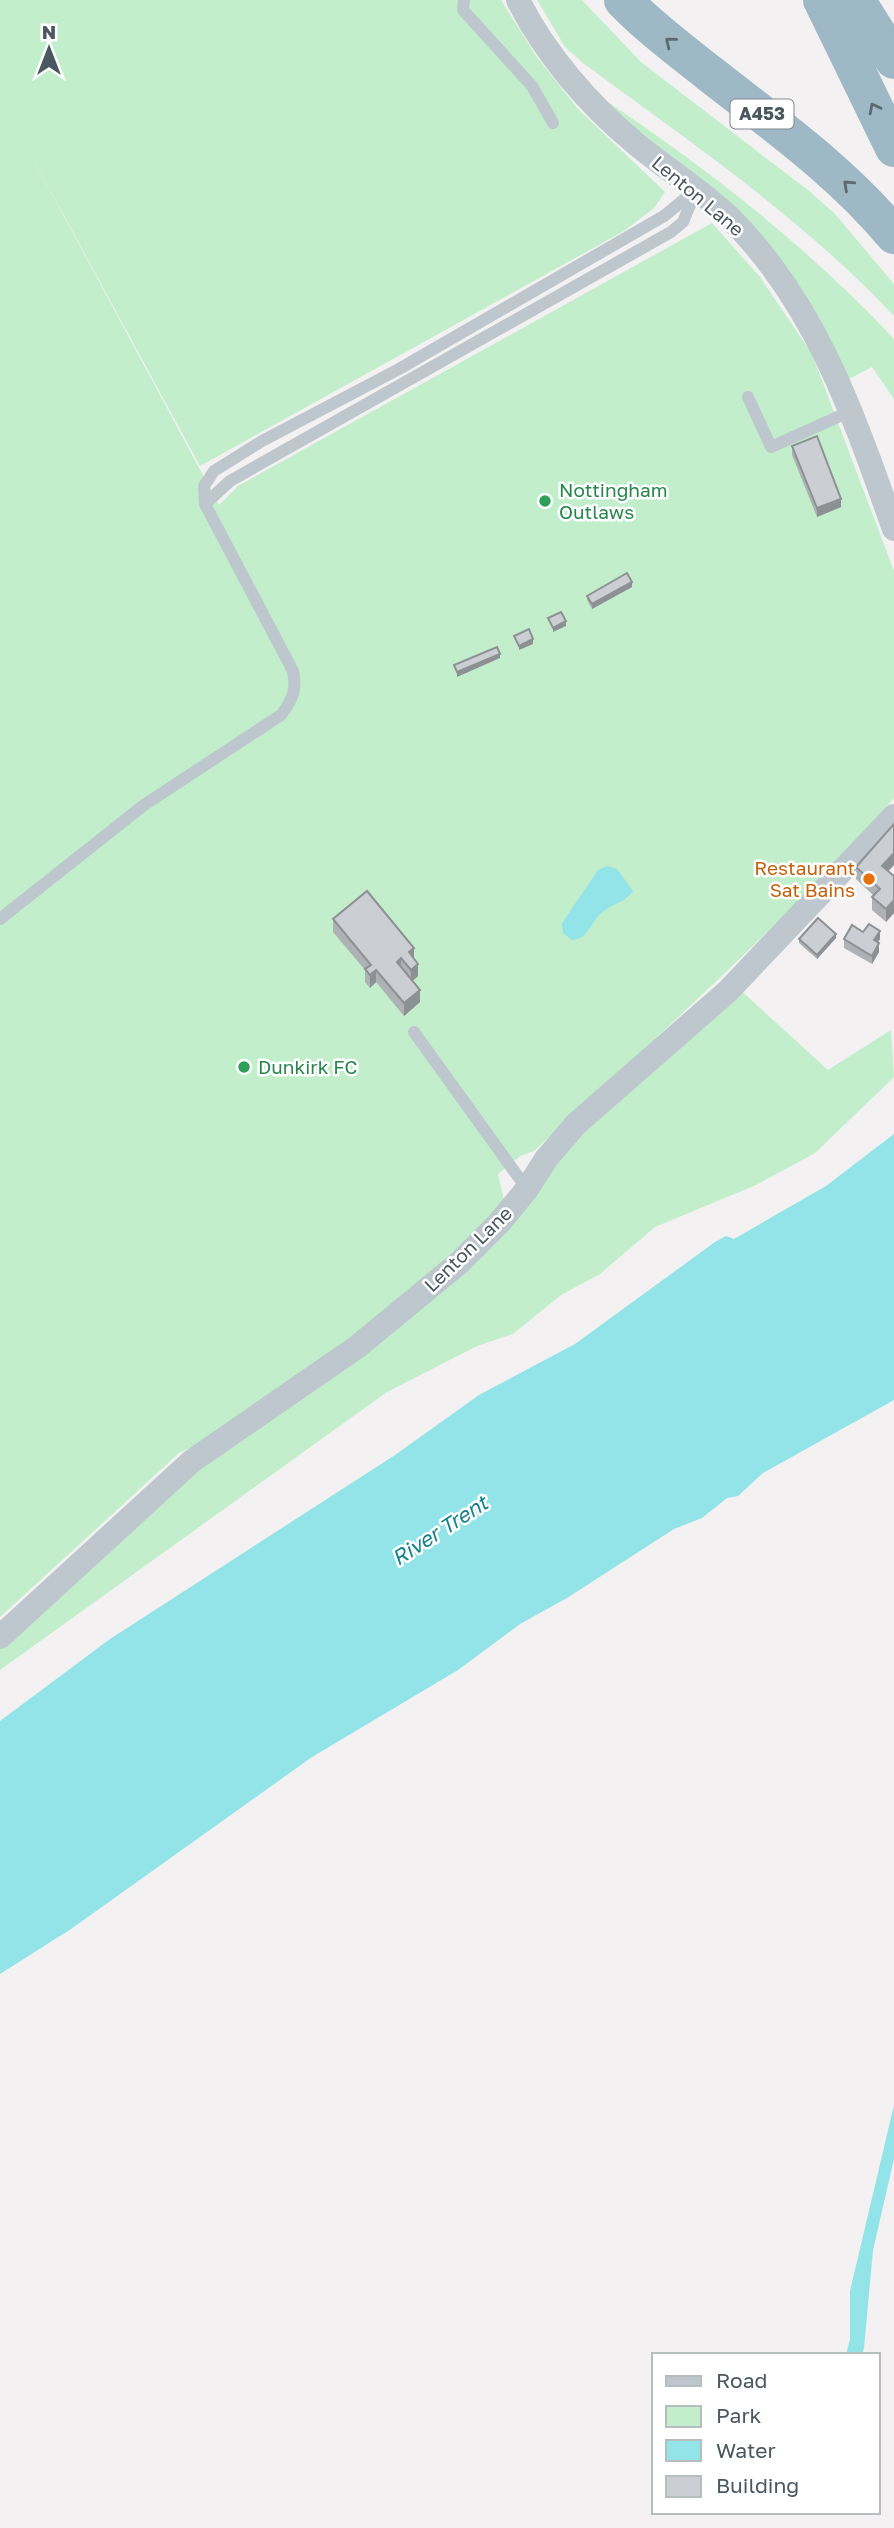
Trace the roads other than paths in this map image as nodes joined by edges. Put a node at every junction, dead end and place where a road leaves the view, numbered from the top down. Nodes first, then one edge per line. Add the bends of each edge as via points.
1 (464, 0) edge
2 (518, 0) edge
3 (623, 0) edge
4 (810, 0) edge
5 (822, 0) edge
6 (856, 0) edge
7 (894, 60) edge
8 (853, 68) junction
9 (553, 123) dead end
10 (894, 148) edge
11 (696, 189) junction
12 (894, 235) edge
13 (748, 397) dead end
14 (851, 411) junction
15 (205, 504) junction
16 (894, 529) edge
17 (894, 816) edge
18 (0, 919) edge
19 (414, 1032) dead end
20 (527, 1189) junction
21 (0, 1637) edge

1 - 9 lane via 463,10 524,76
2 - 11 street, Lenton Lane via 564,70 606,117
12 -> 3 highway, A453 via 829,167
4 - 8 highway
5 - 8 highway
6 - 7 highway
10 -> 8 highway
11 - 14 street, Lenton Lane via 729,217 779,273 811,324
11 - 15 lane via 683,222 671,232 230,481
11 - 15 lane via 664,216 214,471 205,486
13 - 14 lane via 771,447
14 - 16 street, Lenton Lane
15 - 18 lane via 293,671 293,698 281,715 144,805
17 - 20 street, Lenton Lane via 728,991 576,1124
19 - 20 lane
20 - 21 street, Lenton Lane via 459,1263 357,1347 192,1461

